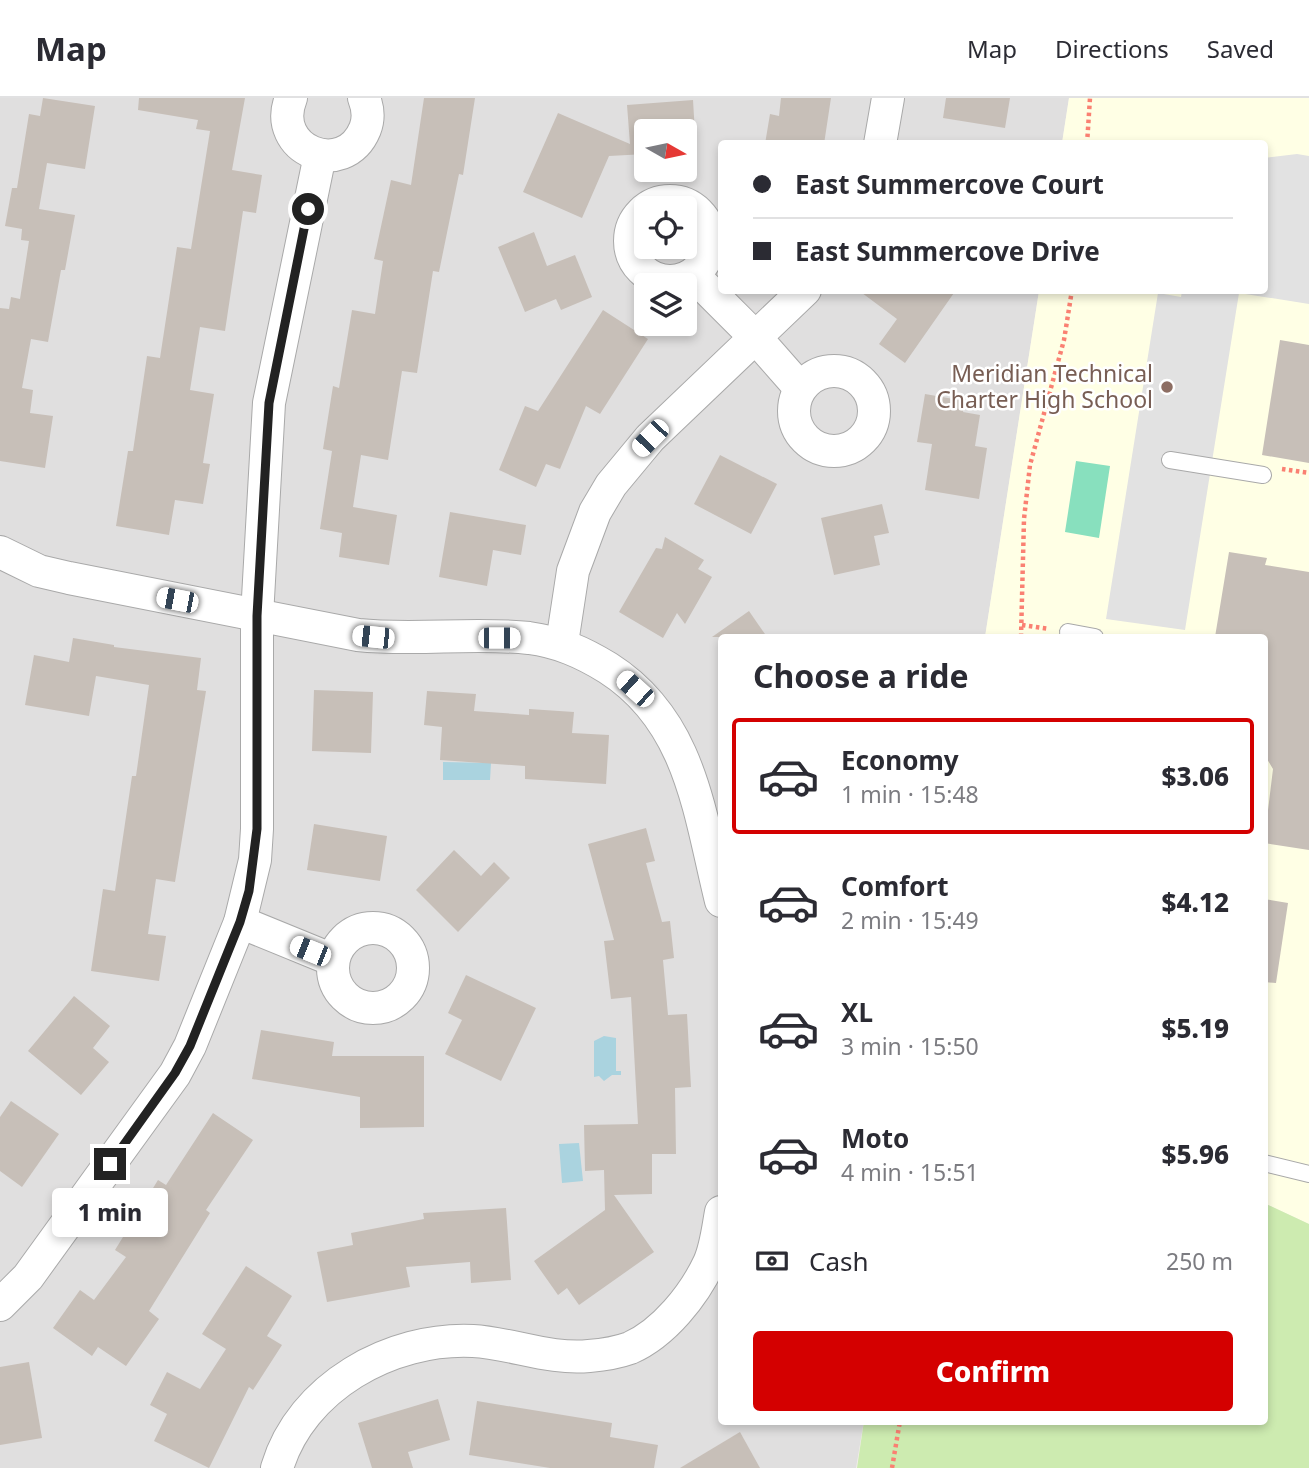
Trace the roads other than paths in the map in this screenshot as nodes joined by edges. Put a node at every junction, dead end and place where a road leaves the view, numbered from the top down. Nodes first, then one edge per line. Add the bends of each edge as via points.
1 (291, 98) edge
2 (364, 98) edge
3 (888, 98) edge
4 (881, 140) edge
5 (320, 155) junction
6 (697, 280) edge
7 (801, 294) edge
8 (756, 338) junction
9 (800, 388) dead end
10 (1170, 460) dead end
11 (1262, 475) dead end
12 (0, 552) edge
13 (257, 616) junction
14 (1068, 632) dead end
15 (1079, 634) edge
16 (562, 643) junction
17 (718, 889) edge
18 (240, 922) junction
19 (333, 960) dead end
20 (1268, 1164) edge
21 (1309, 1174) edge
22 (718, 1226) edge
23 (0, 1305) edge
24 (277, 1468) edge

1 - 5 street via 288,124 294,138
2 - 5 street via 367,123 361,138 343,152
3 - 4 street
5 - 13 street via 269,403
6 - 8 street
7 - 8 street
8 - 9 street
8 - 16 street via 650,438 611,485 573,571
10 - 11 lane
12 - 13 street via 39,571
13 - 16 street via 389,639 526,638
13 - 18 street via 257,829 255,860
14 - 15 lane
16 - 17 street via 624,678 666,723 691,780
18 - 19 street
18 - 23 street via 203,1017 175,1073 28,1277
20 - 21 lane
22 - 24 street via 710,1262 689,1298 631,1348 588,1356 553,1355 472,1341 430,1344 392,1354 356,1370 324,1395 302,1418

